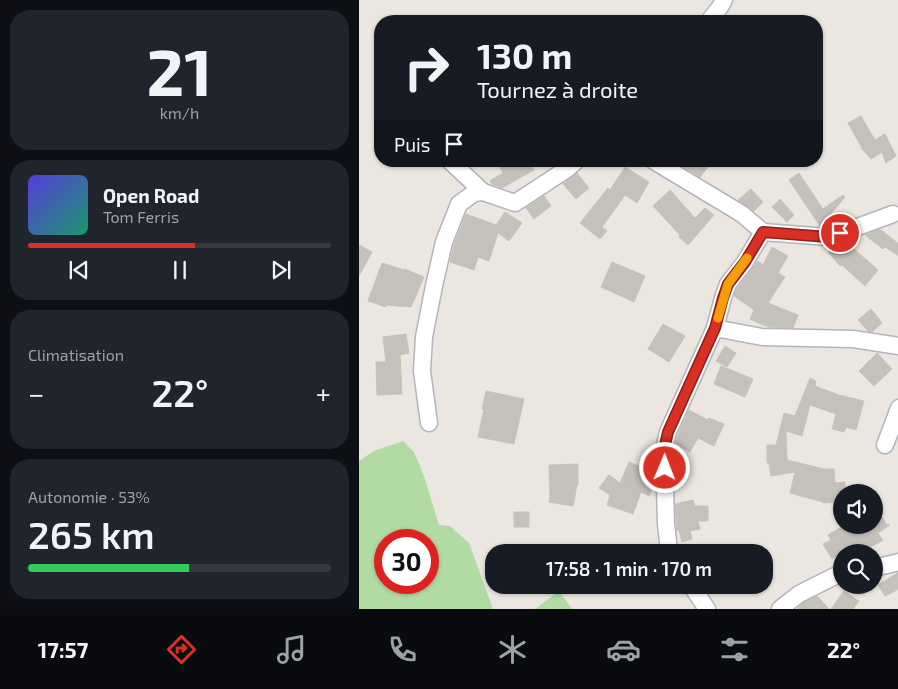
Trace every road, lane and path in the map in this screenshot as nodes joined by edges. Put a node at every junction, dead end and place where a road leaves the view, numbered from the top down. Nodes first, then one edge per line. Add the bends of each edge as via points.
1 (724, 0) edge
2 (714, 15) edge
3 (456, 167) edge
4 (569, 167) edge
5 (663, 167) edge
6 (483, 192) junction
7 (893, 214) dead end
8 (763, 232) junction
9 (715, 328) junction
10 (898, 346) edge
11 (898, 408) edge
12 (429, 422) dead end
13 (885, 445) dead end
14 (668, 544) edge
15 (898, 562) edge
16 (883, 566) edge
17 (833, 577) edge
18 (697, 594) edge
19 (707, 609) edge
20 (780, 609) edge

1 - 2 street
3 - 6 street
4 - 6 street via 515,203
5 - 8 street via 742,214
6 - 12 street via 474,193 459,204 442,250 424,337 422,371
7 - 8 street via 828,237
8 - 9 street via 728,284
9 - 10 street via 762,337 853,339
9 - 14 street via 668,432 664,449
11 - 13 street
15 - 16 street
17 - 20 street via 799,594
18 - 19 street

